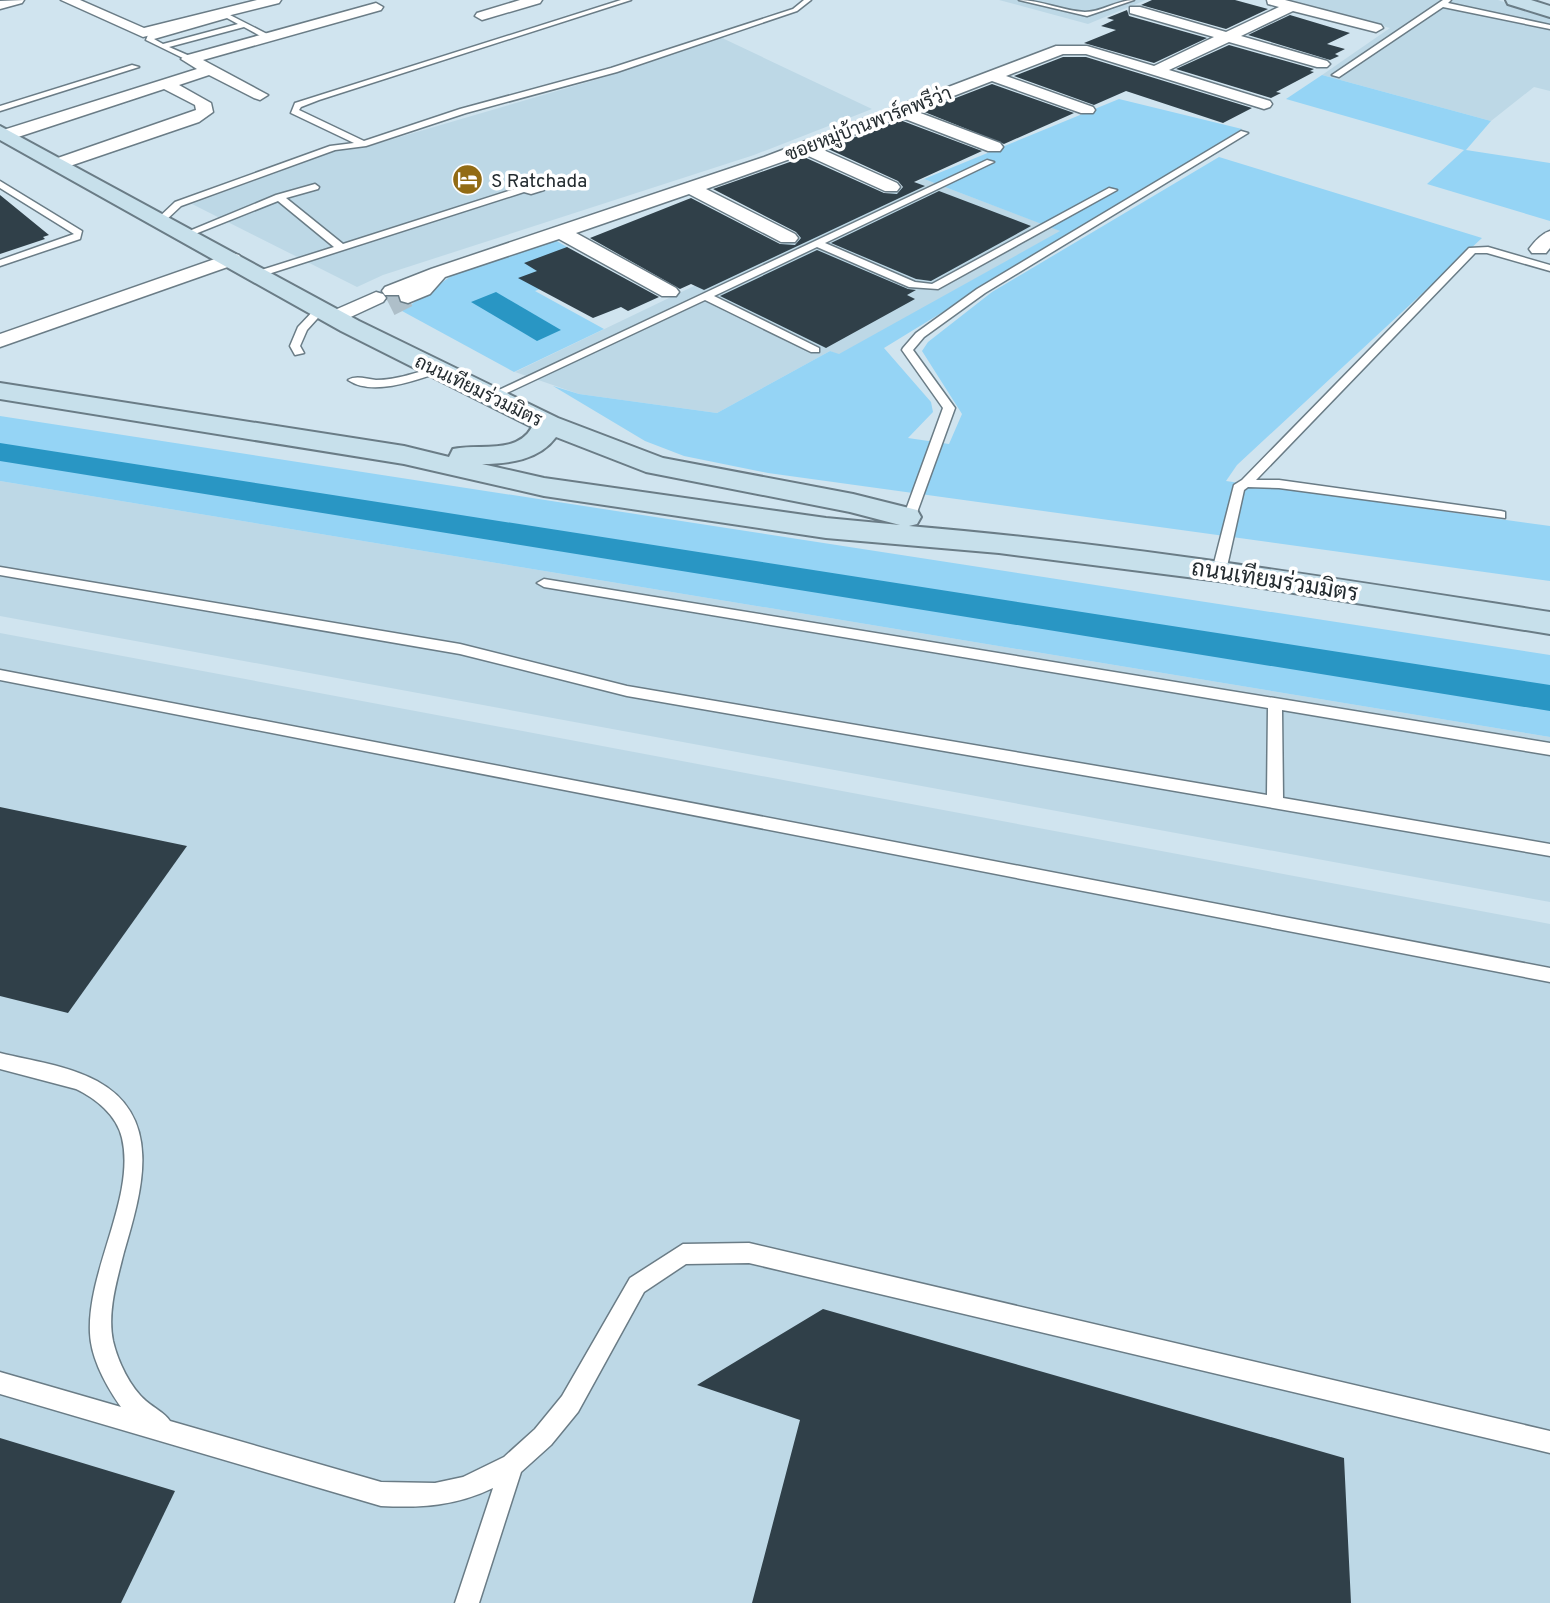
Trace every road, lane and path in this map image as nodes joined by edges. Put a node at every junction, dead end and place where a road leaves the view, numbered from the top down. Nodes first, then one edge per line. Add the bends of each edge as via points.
1 (17, 0) edge
2 (68, 0) edge
3 (274, 0) edge
4 (535, 0) edge
5 (628, 0) edge
6 (808, 0) edge
7 (1022, 0) edge
8 (1268, 0) edge
9 (1514, 0) edge
10 (1445, 2) edge
11 (375, 4) edge
12 (0, 5) edge
13 (1133, 5) edge
14 (1292, 6) junction
15 (1550, 12) edge
16 (482, 16) dead end
17 (293, 23) dead end
18 (246, 24) junction
19 (1550, 27) edge
20 (1376, 29) dead end
21 (267, 36) junction
22 (1229, 37) junction
23 (163, 46) junction
24 (189, 59) junction
25 (1322, 64) dead end
26 (135, 67) dead end
27 (209, 70) junction
28 (1155, 71) junction
29 (1336, 75) dead end
30 (992, 76) junction
31 (166, 84) junction
32 (260, 95) dead end
33 (1264, 104) dead end
34 (0, 110) edge
35 (1087, 110) dead end
36 (901, 111) junction
37 (1244, 133) dead end
38 (3, 134) edge
39 (363, 144) junction
40 (805, 148) junction
41 (992, 154) joint
42 (58, 164) junction
43 (0, 184) edge
44 (315, 187) dead end
45 (891, 187) dead end
46 (691, 188) junction
47 (523, 189) dead end
48 (1112, 190) dead end
49 (279, 197) junction
50 (161, 220) junction
51 (559, 231) junction
52 (187, 234) junction
53 (788, 238) dead end
54 (818, 244) junction
55 (342, 248) junction
56 (232, 259) junction
57 (0, 263) edge
58 (1550, 268) edge
59 (259, 274) junction
60 (669, 292) dead end
61 (708, 297) junction
62 (335, 317) junction
63 (0, 341) edge
64 (815, 350) dead end
65 (299, 353) dead end
66 (437, 370) junction
67 (354, 380) dead end
68 (0, 391) edge
69 (490, 397) junction
70 (548, 424) junction
71 (404, 455) junction
72 (1246, 483) junction
73 (1501, 515) dead end
74 (909, 518) junction
75 (999, 543) junction
76 (0, 571) edge
77 (1219, 571) junction
78 (544, 583) dead end
79 (1550, 623) edge
80 (0, 675) edge
81 (1275, 703) junction
82 (1550, 748) edge
83 (1275, 802) junction
84 (1550, 850) edge
85 (1550, 975) edge
86 (0, 1061) edge
87 (0, 1383) edge
88 (172, 1433) junction
89 (1550, 1442) edge
90 (512, 1465) junction
91 (467, 1603) edge

1 - 12 street
2 - 3 street via 143,33
4 - 16 street
5 - 39 lane via 316,98 294,111
6 - 39 lane via 795,10 614,70
7 - 13 lane via 1094,14
8 - 14 street
9 - 15 street
10 - 19 lane
10 - 29 lane
11 - 17 street
11 - 21 street
13 - 22 street
14 - 20 street
14 - 22 street
18 - 21 lane
18 - 23 lane
18 - 23 lane via 228,16 151,37
21 - 24 street
22 - 25 street
22 - 28 street
23 - 24 lane
24 - 27 street
26 - 34 lane
27 - 31 street
27 - 32 street
28 - 30 street, ซอยหมู่บ้านพาร์คพรีว่า via 1072,48
28 - 33 street, ซอยหมู่บ้านพาร์คพรีว่า
30 - 35 street
30 - 36 street, ซอยหมู่บ้านพาร์คพรีว่า
31 - 38 street
31 - 42 street via 204,103 205,112
36 - 40 street, ซอยหมู่บ้านพาร์คพรีว่า
36 - 41 street
37 - 74 lane via 981,291 920,335 907,350 949,408
38 - 42 street, ถนนเทียมร่วมมิตร
39 - 50 lane via 333,148 178,205
40 - 45 street
40 - 46 street, ซอยหมู่บ้านพาร์คพรีว่า
41 - 54 lane
42 - 50 street, ถนนเทียมร่วมมิตร
43 - 57 lane via 79,233
44 - 49 lane
46 - 51 street, ซอยหมู่บ้านพาร์คพรีว่า
46 - 53 street
47 - 55 lane
48 - 54 lane via 934,287 914,285
49 - 52 lane
49 - 55 lane
50 - 52 street, ถนนเทียมร่วมมิตร
51 - 60 street
51 - 62 street, ซอยหมู่บ้านพาร์คพรีว่า via 438,273 392,298
52 - 56 street, ถนนเทียมร่วมมิตร
54 - 61 lane
55 - 59 lane
56 - 59 street, ถนนเทียมร่วมมิตร
56 - 63 street
58 - 72 lane via 1488,250 1472,250
59 - 62 street, ถนนเทียมร่วมมิตร
61 - 64 lane
61 - 69 lane
62 - 65 lane via 302,329 295,346
62 - 66 street, ถนนเทียมร่วมมิตร
66 - 67 lane via 387,384
66 - 69 street, ถนนเทียมร่วมมิตร
68 - 71 street, ถนนเทียมร่วมมิตร
69 - 70 street, ถนนเทียมร่วมมิตร
70 - 71 street via 534,444 505,455
70 - 74 street, ถนนเทียมร่วมมิตร via 656,466
71 - 75 street, ถนนเทียมร่วมมิตร via 544,487 826,528
72 - 73 lane
72 - 77 lane via 1238,488
74 - 75 street, ถนนเทียมร่วมมิตร
75 - 77 street, ถนนเทียมร่วมมิตร
76 - 83 lane via 460,649 627,691
77 - 79 street, ถนนเทียมร่วมมิตร
78 - 81 lane
80 - 85 lane
81 - 82 lane
81 - 83 lane
83 - 84 lane
86 - 88 lane via 93,1088 130,1123 135,1148 132,1176 103,1295 101,1335 113,1372 133,1405
87 - 88 lane
88 - 90 lane via 381,1494 427,1498 470,1489
89 - 90 lane via 749,1253 683,1254 637,1285 570,1404
90 - 91 lane

